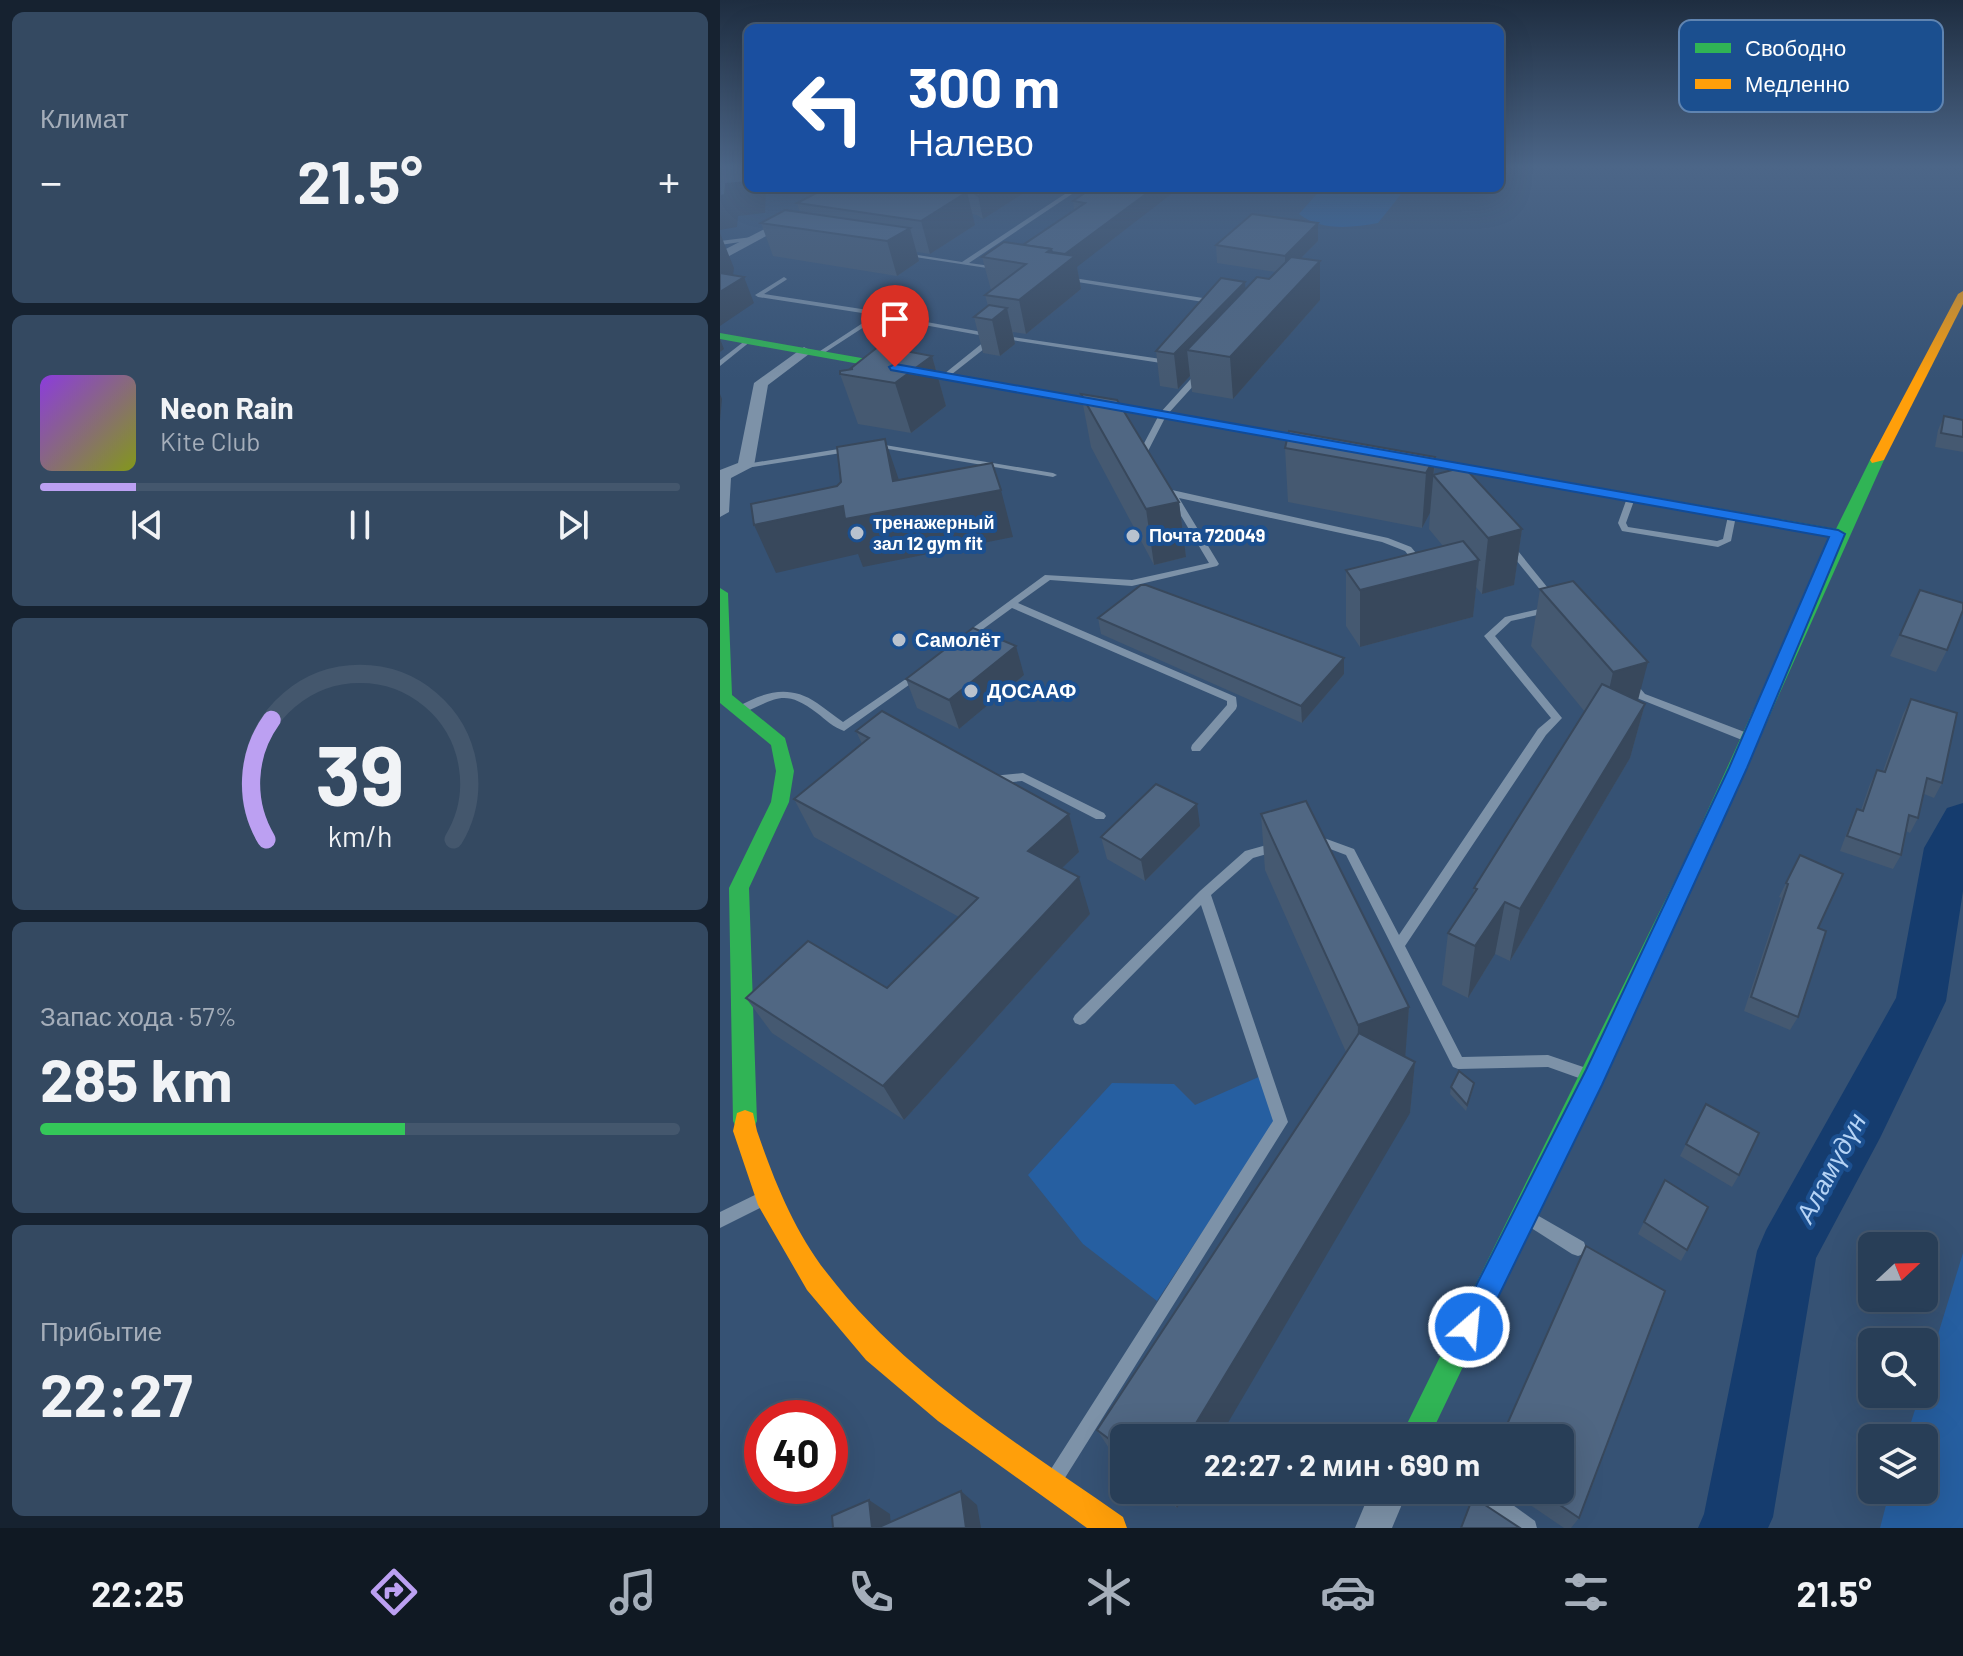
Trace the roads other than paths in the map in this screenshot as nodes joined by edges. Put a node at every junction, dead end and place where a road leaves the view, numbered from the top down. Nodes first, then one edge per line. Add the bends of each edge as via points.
1 (755, 236) edge
2 (757, 236) edge
3 (1005, 236) edge
4 (720, 243) edge
5 (901, 255) edge
6 (720, 257) edge
7 (963, 264) junction
8 (1010, 271) edge
9 (1057, 278) edge
10 (784, 279) dead end
11 (1963, 294) edge
12 (1229, 304) edge
13 (904, 320) dead end
14 (720, 336) edge
15 (996, 336) junction
16 (748, 341) junction
17 (811, 352) junction
18 (1161, 361) edge
19 (720, 364) edge
20 (1207, 367) edge
21 (947, 376) junction
22 (1163, 415) junction
23 (1351, 448) edge
24 (1382, 454) edge
25 (1153, 464) edge
26 (746, 466) junction
27 (1053, 475) dead end
28 (1631, 498) junction
29 (720, 512) edge
30 (1732, 516) junction
31 (1838, 534) junction
32 (1503, 539) edge
33 (1430, 577) edge
34 (720, 593) edge
35 (1012, 604) junction
36 (952, 648) edge
37 (927, 667) edge
38 (1621, 674) edge
39 (739, 710) junction
40 (859, 716) junction
41 (871, 728) edge
42 (1751, 740) junction
43 (1196, 748) dead end
44 (975, 776) edge
45 (1100, 816) dead end
46 (1204, 894) junction
47 (1398, 946) junction
48 (1080, 1019) dead end
49 (1594, 1077) junction
50 (767, 1196) junction
51 (1525, 1215) junction
52 (720, 1220) edge
53 (1578, 1248) dead end
54 (1421, 1424) edge
55 (1052, 1482) junction
56 (1384, 1504) edge
57 (1496, 1504) edge
58 (1112, 1528) edge
59 (1373, 1528) edge
60 (1528, 1528) edge

1 - 4 lane
2 - 6 street
3 - 7 lane
5 - 7 lane
7 - 8 lane
9 - 12 lane
10 - 17 lane via 758,295 881,314
11 - 31 street
13 - 15 lane
14 - 16 street
15 - 18 lane
15 - 21 lane
16 - 17 street
16 - 19 lane
17 - 21 street
17 - 26 street via 761,383
20 - 22 lane
21 - 22 street
22 - 23 street
22 - 25 lane via 1144,451
24 - 28 street
26 - 27 lane via 877,445
26 - 29 street via 723,475
28 - 30 street
28 - 30 lane via 1622,523 1637,532 1718,544 1727,541
30 - 31 street
31 - 42 street
32 - 47 lane via 1560,608 1508,619 1489,636 1557,718 1542,732
33 - 35 lane via 1408,549 1385,540 1170,490 1214,564 1132,583 1048,577
34 - 39 street via 724,697
35 - 36 lane
35 - 43 lane via 1232,699 1232,706
37 - 40 lane
38 - 42 lane via 1641,696
39 - 40 lane via 769,695 790,693 807,699 842,727
39 - 50 street via 779,742 785,771 780,802 734,889 745,1131
40 - 41 lane
42 - 49 street
44 - 45 lane via 1023,777
46 - 47 lane via 1249,854 1315,838 1350,852
46 - 48 lane
46 - 55 lane via 1281,1122
47 - 49 lane via 1458,1063 1548,1061
49 - 51 street
50 - 52 lane
50 - 55 street via 816,1281 876,1350 948,1411
51 - 53 lane
51 - 54 street
55 - 58 street
56 - 59 street
57 - 60 lane

